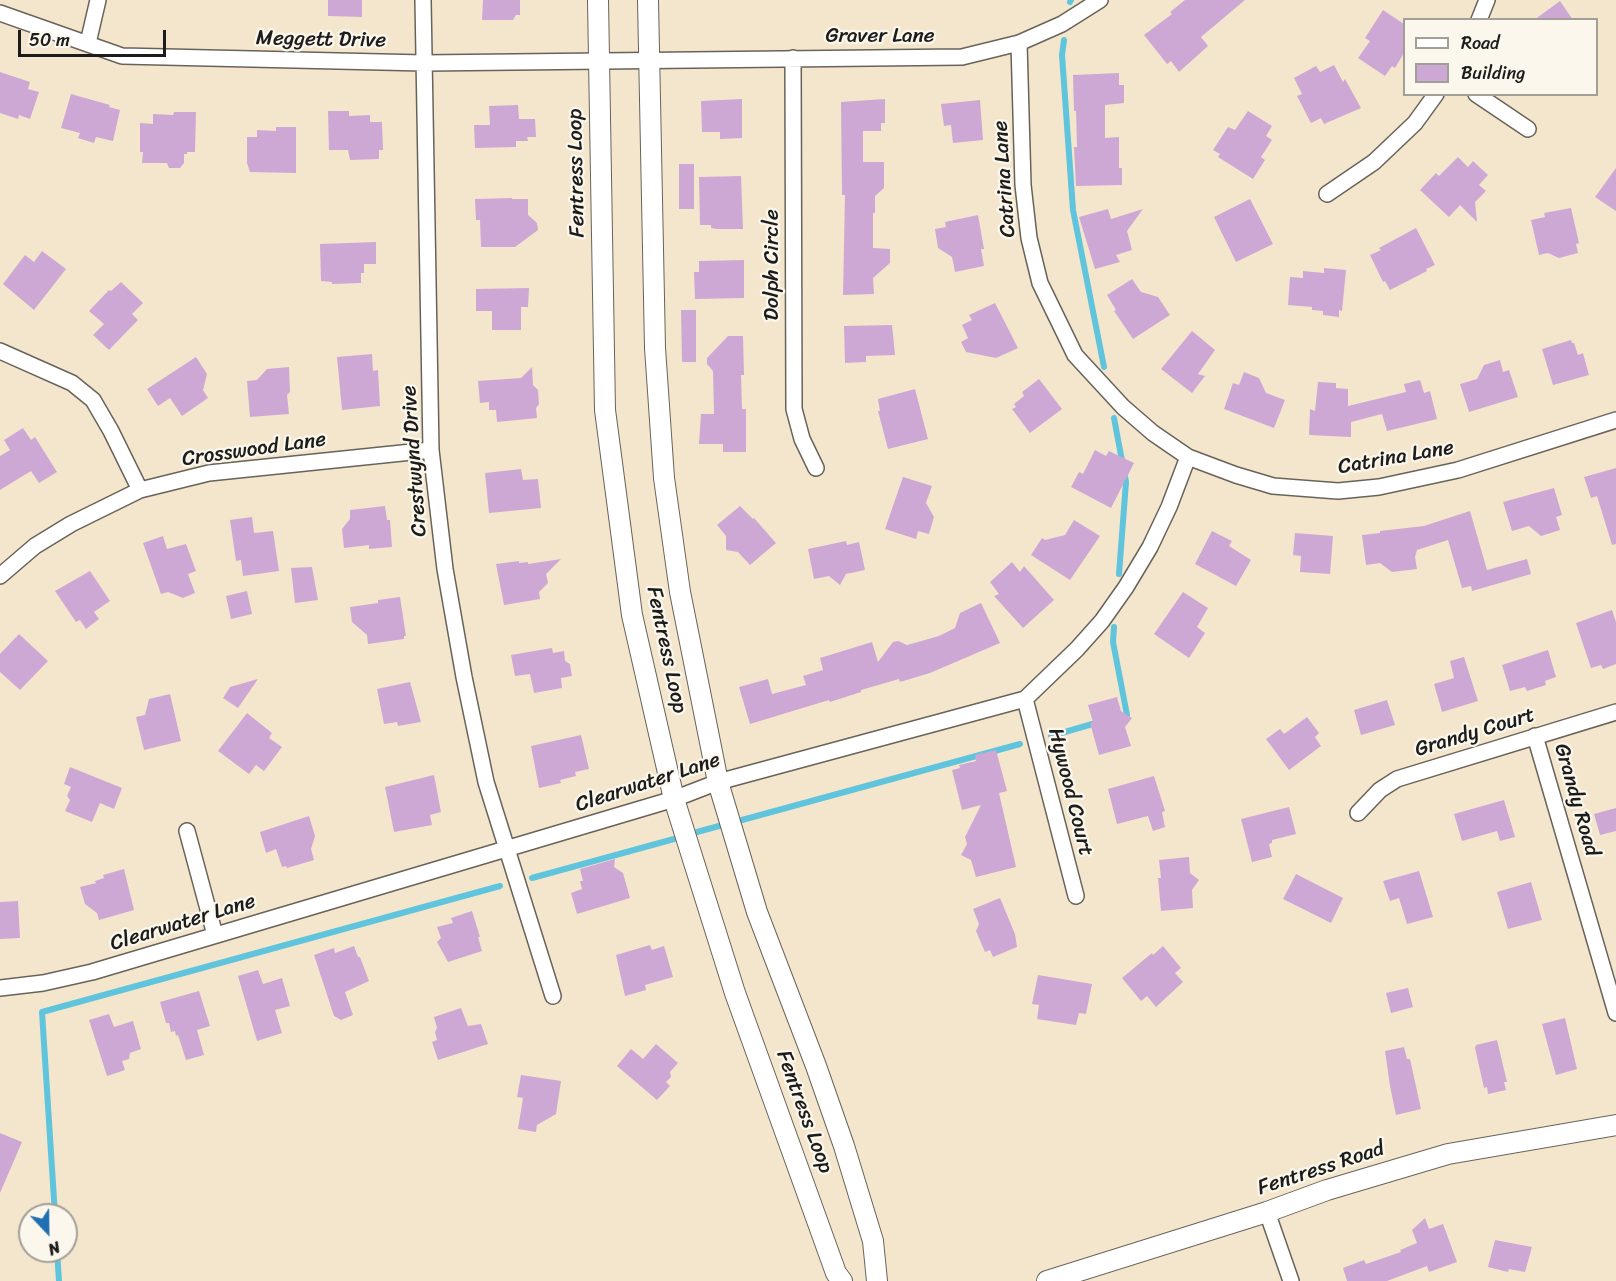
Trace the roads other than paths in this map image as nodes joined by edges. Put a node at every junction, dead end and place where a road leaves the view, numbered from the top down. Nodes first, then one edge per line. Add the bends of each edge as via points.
1 (98, 0) edge
2 (423, 0) edge
3 (598, 0) edge
4 (648, 0) edge
5 (1100, 0) edge
6 (1487, 0) edge
7 (0, 13) edge
8 (1480, 18) edge
9 (88, 43) junction
10 (1019, 43) junction
11 (793, 58) junction
12 (649, 59) junction
13 (599, 60) junction
14 (424, 63) junction
15 (1435, 96) edge
16 (1479, 96) edge
17 (1528, 129) dead end
18 (1327, 194) dead end
19 (0, 351) edge
20 (1616, 420) edge
21 (431, 450) junction
22 (1188, 457) junction
23 (816, 468) dead end
24 (140, 490) junction
25 (0, 576) edge
26 (1025, 699) junction
27 (1616, 712) edge
28 (1535, 736) junction
29 (718, 782) junction
30 (674, 799) junction
31 (1358, 813) dead end
32 (186, 831) dead end
33 (506, 850) junction
34 (1076, 896) dead end
35 (215, 935) junction
36 (0, 988) edge
37 (553, 996) dead end
38 (1616, 1013) edge
39 (1616, 1125) edge
40 (1268, 1212) junction
41 (842, 1281) edge
42 (877, 1281) edge
43 (1047, 1281) edge
44 (1291, 1281) edge

1 - 9 street
2 - 14 street
3 - 13 street, Fentress Loop
4 - 12 street, Fentress Loop
5 - 10 street, Graver Lane via 1062,24
6 - 8 street
7 - 9 street, Meggett Drive
9 - 14 street, Meggett Drive via 122,56
10 - 11 street, Graver Lane via 962,57
10 - 22 street, Catrina Lane via 1023,185 1040,283 1075,355 1123,407
11 - 12 street, Graver Lane
11 - 23 street, Dolph Circle via 794,409
12 - 13 street, Meggett Drive
12 - 29 street, Fentress Loop via 655,348 664,478 680,592
13 - 14 street, Meggett Drive
13 - 30 street, Fentress Loop via 605,410 632,615
14 - 21 street, Crestwynd Drive
15 - 18 street via 1415,123 1374,162
16 - 17 street
19 - 24 street via 72,383 93,400
20 - 22 street, Catrina Lane via 1458,470 1379,487 1338,491 1273,486
21 - 24 street, Crosswood Lane via 209,472
21 - 33 street, Crestwynd Drive via 445,569 464,677 486,782
22 - 26 street, Clearwater Lane via 1150,547 1126,587 1077,649
24 - 25 street, Crosswood Lane via 35,546
26 - 29 street, Clearwater Lane
26 - 34 street, Hywood Court
27 - 28 street, Grandy Court
28 - 31 street, Grandy Court via 1397,779
28 - 38 street, Grandy Road
29 - 30 street, Clearwater Lane
29 - 42 street, Fentress Loop via 757,912 844,1146 873,1241
30 - 33 street, Clearwater Lane
30 - 41 street, Fentress Loop via 735,993
32 - 35 street
33 - 35 street, Clearwater Lane
33 - 37 street, Crestwynd Drive
35 - 36 street, Clearwater Lane via 92,972
39 - 40 street, Fentress Road via 1448,1154
40 - 43 street, Fentress Road
40 - 44 street

